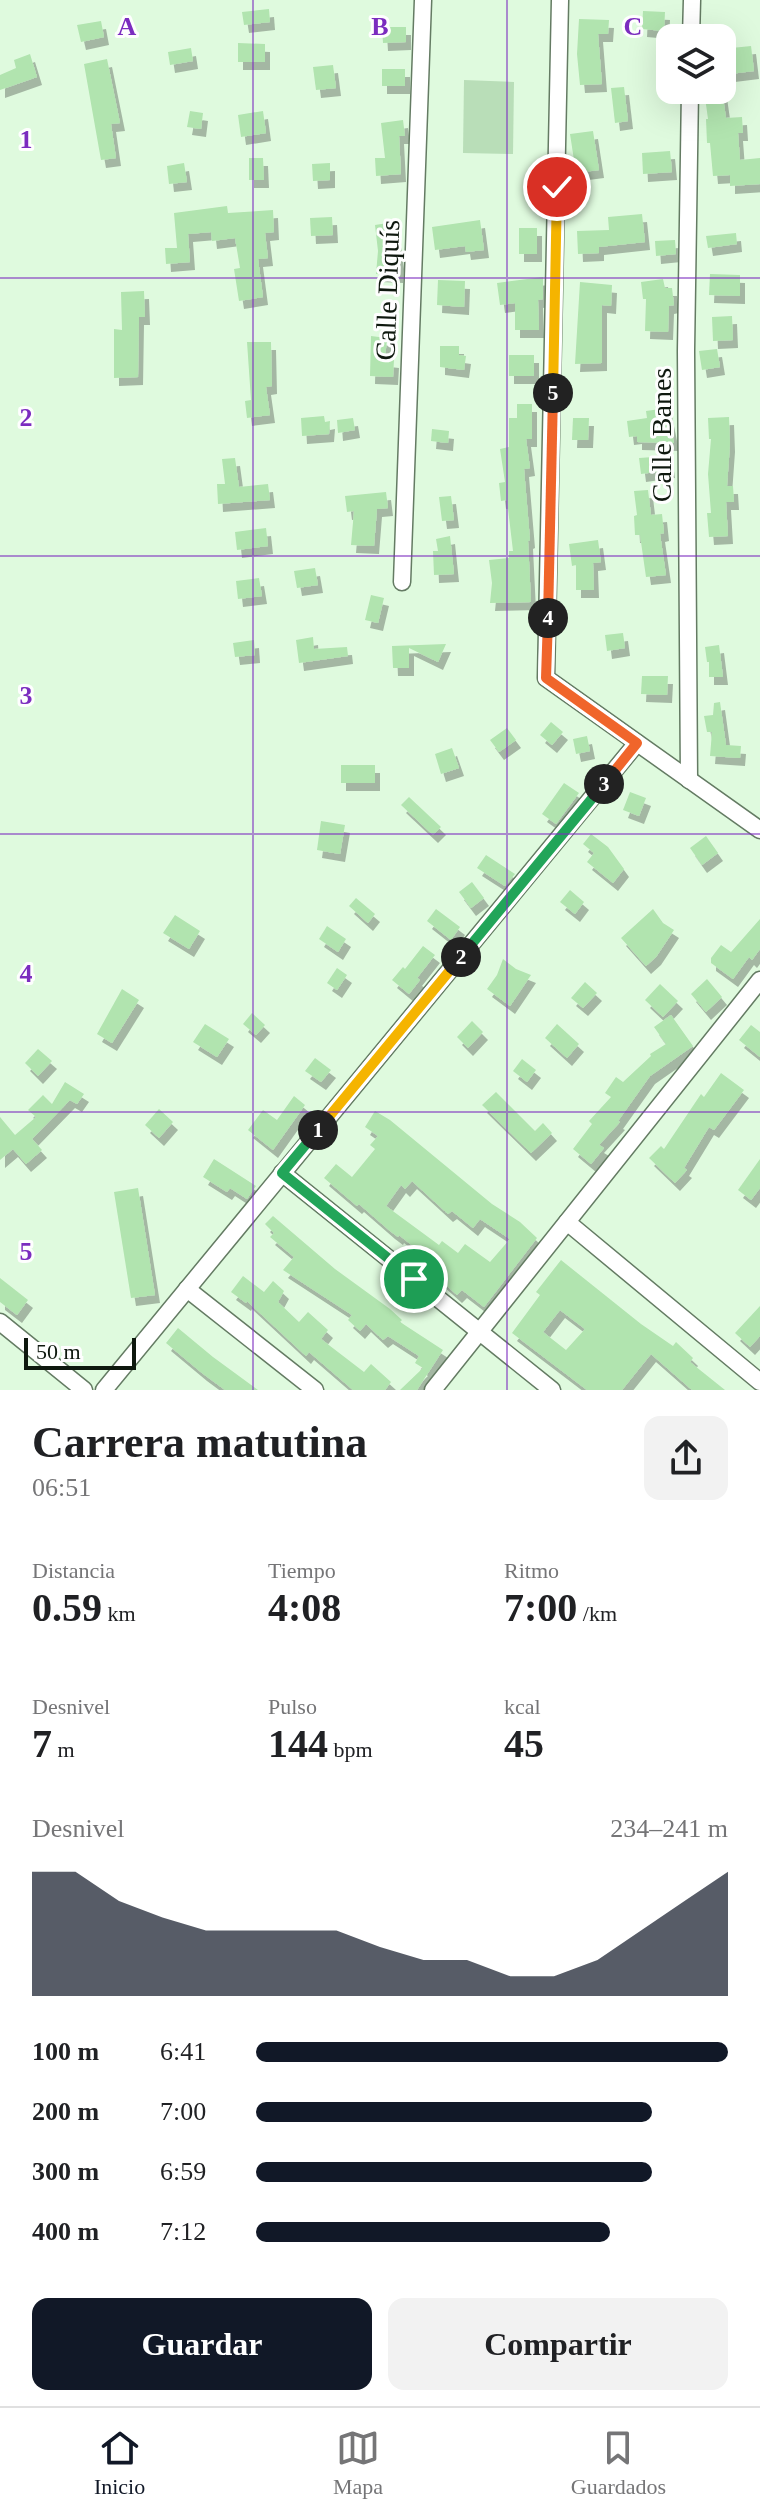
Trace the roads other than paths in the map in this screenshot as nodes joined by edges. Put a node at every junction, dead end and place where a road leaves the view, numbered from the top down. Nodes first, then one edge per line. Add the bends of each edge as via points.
1 (423, 0) edge
2 (560, 0) edge
3 (692, 0) edge
4 (691, 24) edge
5 (690, 104) edge
6 (402, 582) dead end
7 (637, 743) junction
8 (689, 780) junction
9 (760, 830) edge
10 (760, 980) edge
11 (282, 1173) junction
12 (567, 1222) junction
13 (187, 1289) junction
14 (0, 1322) edge
15 (480, 1332) junction
16 (760, 1382) edge
17 (84, 1390) edge
18 (104, 1390) edge
19 (315, 1390) edge
20 (433, 1390) edge
21 (552, 1390) edge

1 - 6 street, Calle Diquís
2 - 7 street via 546,678
3 - 4 street
5 - 8 street, Calle Banes
7 - 8 street
7 - 11 street
8 - 9 street
10 - 12 street
11 - 13 street
11 - 15 street
12 - 15 street
12 - 16 street
13 - 18 street
13 - 19 street
14 - 17 street
15 - 20 street
15 - 21 street

